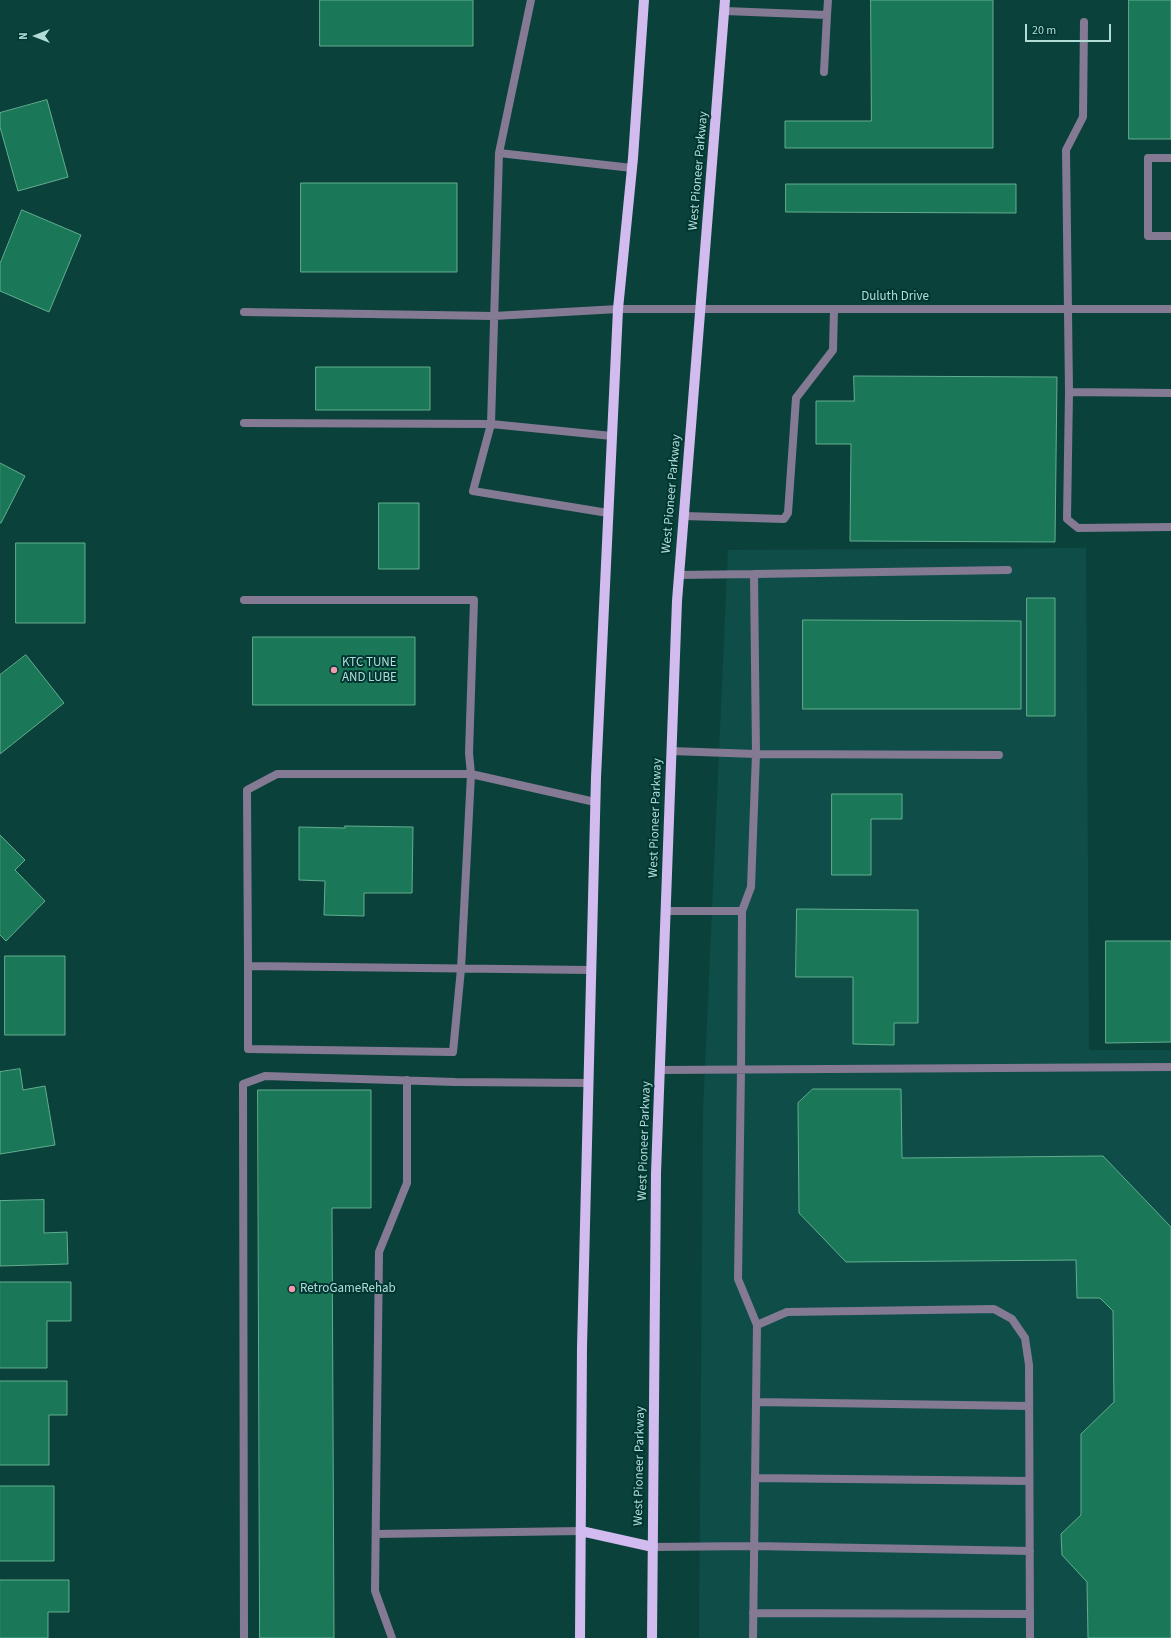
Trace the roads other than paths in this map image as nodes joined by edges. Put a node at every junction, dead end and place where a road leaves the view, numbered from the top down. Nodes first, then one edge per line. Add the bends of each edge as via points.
1 (531, 0) edge
2 (644, 0) edge
3 (726, 0) edge
4 (828, 0) edge
5 (725, 11) junction
6 (827, 15) junction
7 (1084, 22) dead end
8 (824, 72) dead end
9 (498, 153) junction
10 (1171, 158) edge
11 (632, 168) junction
12 (1171, 236) edge
13 (618, 309) junction
14 (700, 309) junction
15 (834, 309) junction
16 (1067, 309) junction
17 (1171, 309) edge
18 (244, 312) dead end
19 (494, 316) junction
20 (1069, 392) junction
21 (1171, 393) edge
22 (244, 423) dead end
23 (491, 424) junction
24 (612, 436) junction
25 (608, 513) junction
26 (684, 516) junction
27 (1171, 527) edge
28 (1008, 570) dead end
29 (754, 574) junction
30 (679, 575) junction
31 (244, 600) dead end
32 (671, 750) junction
33 (756, 754) junction
34 (999, 755) dead end
35 (471, 774) junction
36 (595, 802) junction
37 (666, 911) junction
38 (742, 911) junction
39 (248, 966) junction
40 (461, 969) junction
41 (591, 970) junction
42 (1171, 1067) edge
43 (660, 1070) junction
44 (741, 1070) junction
45 (407, 1080) junction
46 (588, 1083) junction
47 (757, 1325) junction
48 (756, 1402) junction
49 (1029, 1406) junction
50 (755, 1478) junction
51 (1029, 1481) junction
52 (581, 1531) junction
53 (376, 1534) junction
54 (754, 1546) junction
55 (653, 1547) junction
56 (1030, 1551) junction
57 (753, 1613) junction
58 (1030, 1614) junction
59 (244, 1638) edge
60 (392, 1638) edge
61 (580, 1638) edge
62 (652, 1638) edge
63 (753, 1638) edge
64 (1030, 1638) edge

1 - 9 street
2 - 11 main road
3 - 5 main road, West Pioneer Parkway
4 - 6 street
5 - 6 street
5 - 14 main road, West Pioneer Parkway
6 - 8 street
7 - 16 street via 1083,117 1066,150
9 - 11 street
9 - 19 street
10 - 12 street via 1148,158 1148,236
11 - 13 main road
13 - 14 street, Duluth Drive
13 - 19 street, Duluth Drive
13 - 24 main road
14 - 15 street, Duluth Drive
14 - 26 main road, West Pioneer Parkway
15 - 16 street, Duluth Drive
15 - 26 street via 833,350 796,398 788,513 784,519
16 - 17 street, Duluth Drive
16 - 20 street
18 - 19 street, Duluth Drive
19 - 23 street
20 - 21 street
20 - 27 street via 1067,519 1078,528
22 - 23 street
23 - 24 street
23 - 25 street via 473,491
24 - 25 main road
25 - 36 main road
26 - 30 main road, West Pioneer Parkway
28 - 29 street
29 - 30 street
29 - 33 street
30 - 32 main road, West Pioneer Parkway
31 - 35 street via 474,600 469,752
32 - 33 street
32 - 37 main road, West Pioneer Parkway
33 - 34 street
33 - 38 street via 751,886
35 - 36 street
35 - 39 street via 277,774 247,790
35 - 40 street
36 - 41 main road
37 - 38 street
37 - 43 main road, West Pioneer Parkway
38 - 44 street
39 - 40 street
39 - 40 street via 248,1050 453,1052
40 - 41 street
41 - 46 main road
42 - 44 street
43 - 44 street
43 - 55 main road, West Pioneer Parkway via 656,1173
44 - 47 street via 738,1279
45 - 46 street
45 - 53 street via 407,1183 379,1252
45 - 59 street via 265,1076 243,1084
46 - 52 main road
47 - 48 street
47 - 49 street via 787,1312 994,1309 1012,1319 1025,1338 1029,1365
48 - 49 street
48 - 50 street
49 - 51 street
50 - 51 street
50 - 54 street
51 - 56 street
52 - 53 street
52 - 55 main road
52 - 61 main road
53 - 60 street via 375,1591
54 - 55 street
54 - 56 street
54 - 57 street
55 - 62 main road, West Pioneer Parkway
56 - 58 street
57 - 58 street
57 - 63 street
58 - 64 street

